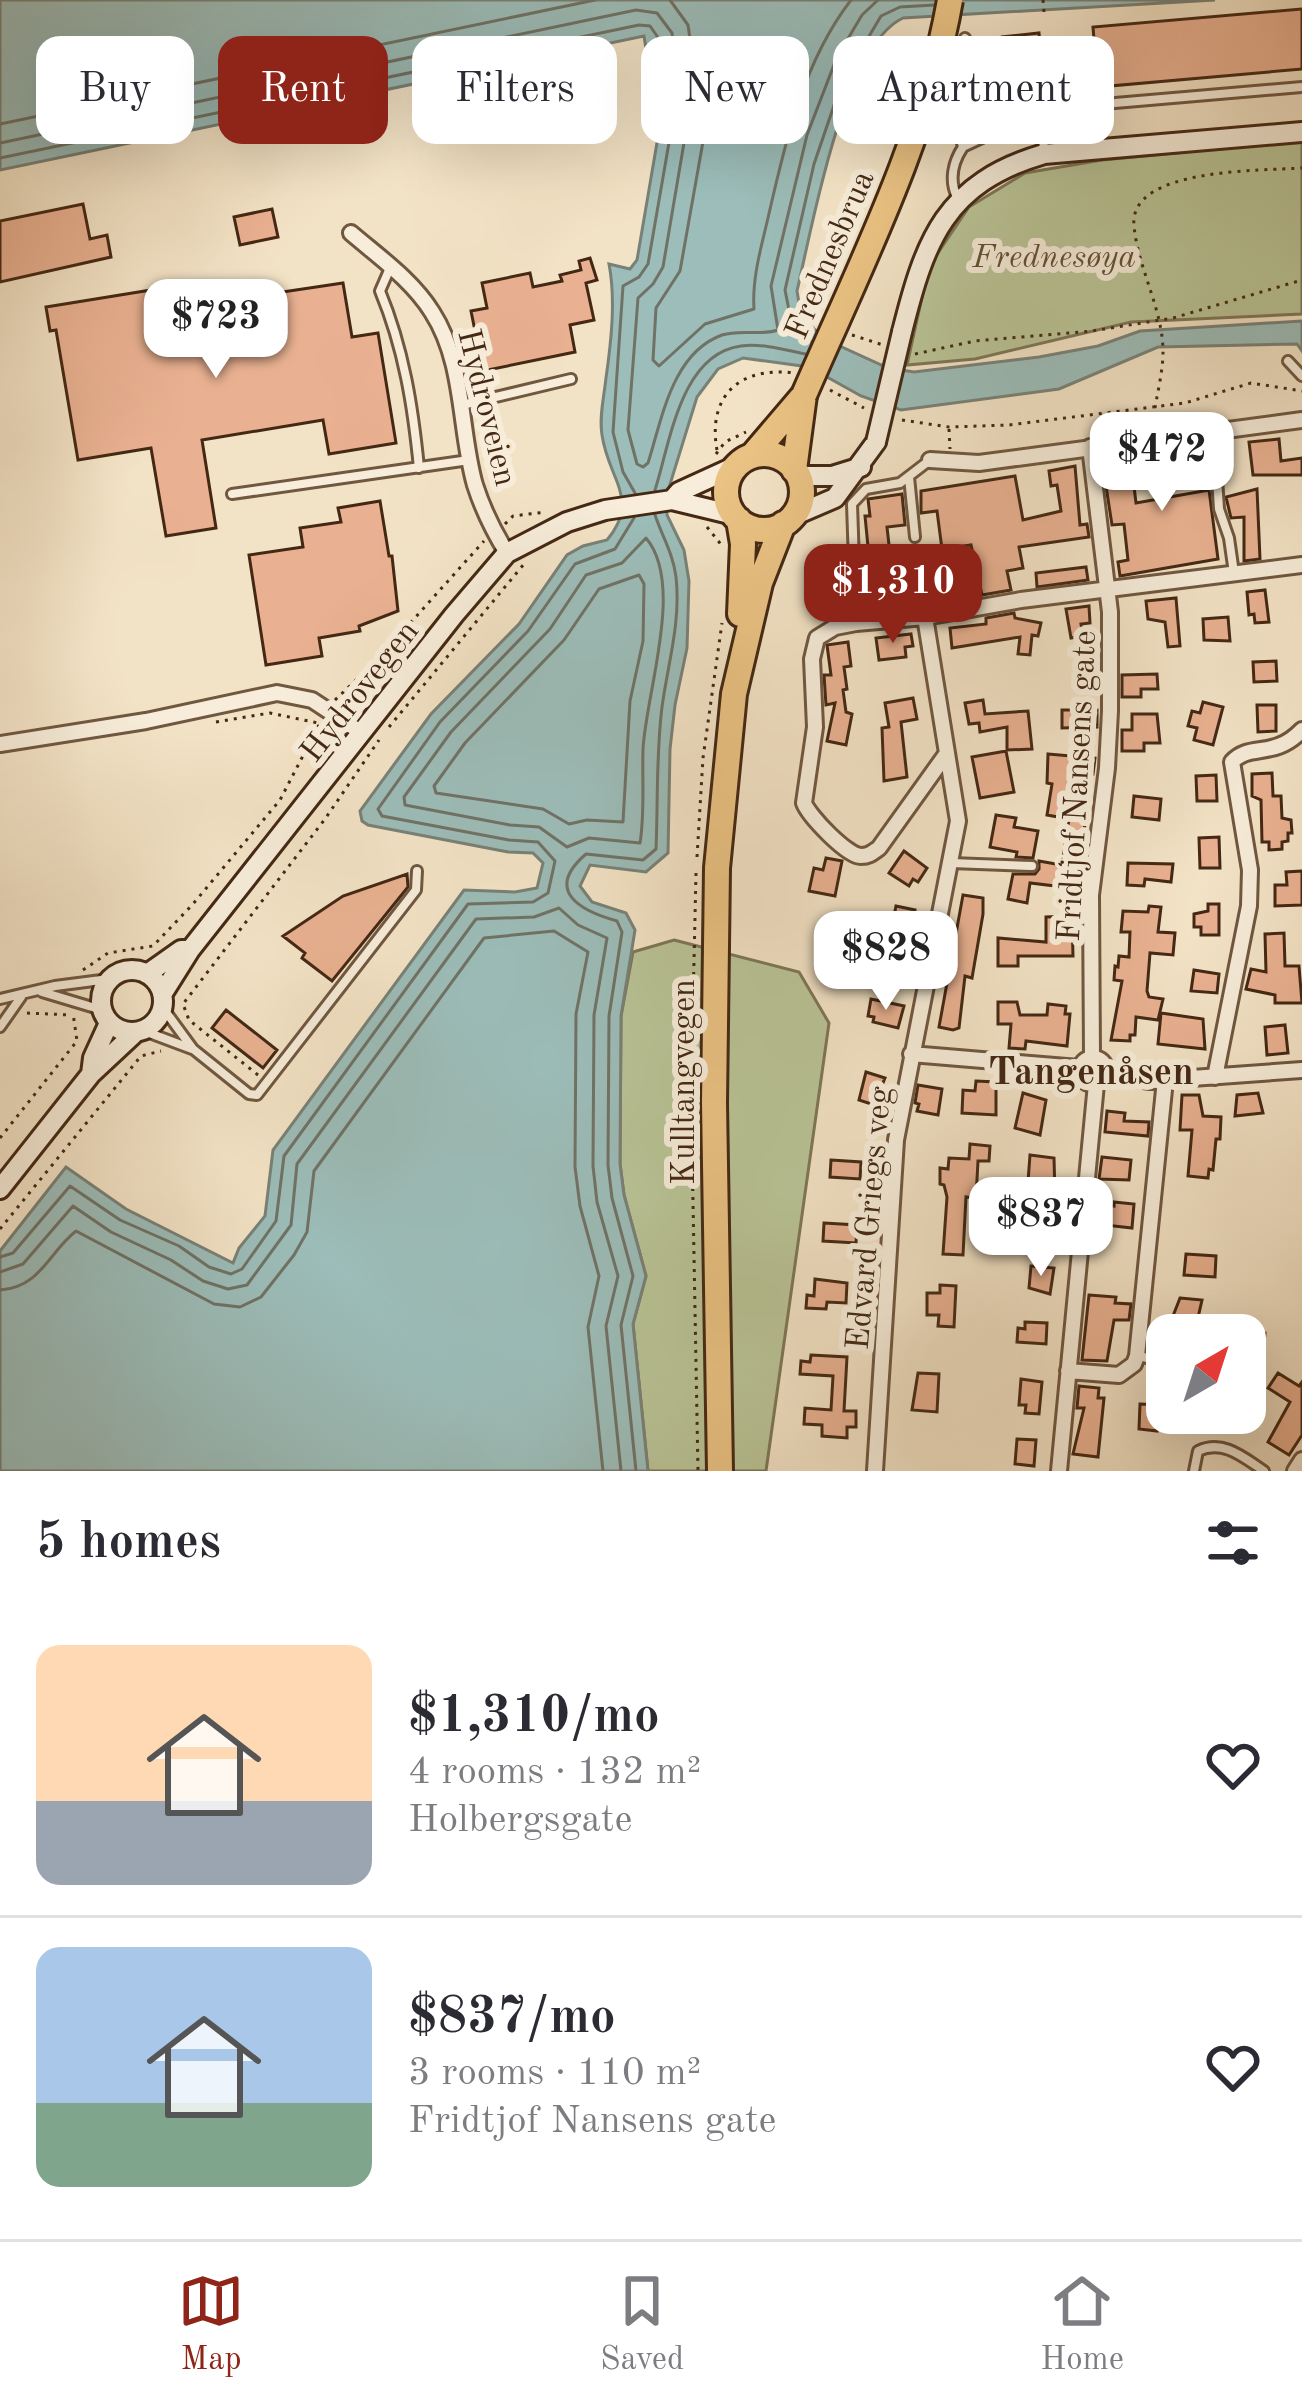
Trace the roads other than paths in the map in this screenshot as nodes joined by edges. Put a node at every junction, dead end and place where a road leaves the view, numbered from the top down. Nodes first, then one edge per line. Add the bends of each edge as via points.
1 (950, 0) edge
2 (1302, 87) edge
3 (1114, 103) edge
4 (1302, 132) edge
5 (962, 144) edge
6 (970, 144) edge
7 (1044, 144) edge
8 (963, 147) junction
9 (1044, 154) junction
10 (958, 198) junction
11 (351, 233) dead end
12 (391, 266) junction
13 (1288, 362) dead end
14 (1302, 376) edge
15 (571, 380) dead end
16 (804, 395) junction
17 (461, 406) junction
18 (1302, 420) edge
19 (1214, 433) junction
20 (1090, 446) junction
21 (746, 451) junction
22 (470, 460) junction
23 (930, 460) joint
24 (860, 467) junction
25 (419, 468) junction
26 (796, 473) junction
27 (909, 477) junction
28 (232, 494) dead end
29 (672, 500) junction
30 (736, 517) junction
31 (788, 520) junction
32 (916, 537) dead end
33 (507, 554) junction
34 (1302, 565) edge
35 (1234, 574) junction
36 (1108, 592) junction
37 (926, 617) junction
38 (856, 622) junction
39 (734, 694) junction
40 (1302, 730) edge
41 (362, 733) junction
42 (0, 744) edge
43 (947, 753) junction
44 (951, 863) junction
45 (1032, 866) dead end
46 (417, 871) dead end
47 (190, 950) junction
48 (147, 974) junction
49 (110, 980) junction
50 (40, 992) junction
51 (21, 995) junction
52 (0, 999) edge
53 (163, 1001) junction
54 (105, 1016) junction
55 (0, 1027) edge
56 (139, 1032) junction
57 (193, 1049) junction
58 (911, 1054) junction
59 (1086, 1063) junction
60 (1302, 1070) edge
61 (91, 1074) junction
62 (1215, 1077) junction
63 (1101, 1079) junction
64 (1165, 1080) junction
65 (0, 1190) edge
66 (1137, 1356) junction
67 (1146, 1358) edge
68 (1068, 1371) junction
69 (1302, 1460) edge
70 (720, 1471) edge
71 (874, 1471) edge
72 (1059, 1471) edge
73 (1194, 1471) edge
74 (1264, 1471) edge
75 (1295, 1471) edge

1 - 16 highway, Frednesbrua, bridge via 906,153
2 - 3 lane
4 - 9 street
5 - 8 lane
6 - 8 lane
7 - 9 lane
8 - 10 lane via 953,169
9 - 10 street
10 - 24 street, bridge via 926,250 876,442
11 - 12 street, Hydroveien
12 - 17 street, Hydroveien via 435,315
12 - 25 lane via 380,291 412,399
13 - 14 lane
15 - 17 lane
16 - 21 highway
16 - 26 highway
17 - 22 street, Hydroveien
18 - 19 street
19 - 20 street
19 - 35 lane
20 - 23 street via 979,463
20 - 36 street, Fridtjof Nansens gate
21 - 26 highway via 776,456
21 - 29 street
21 - 30 highway via 726,484
22 - 25 lane
22 - 33 street, Hydroveien
23 - 27 lane
24 - 26 street via 832,476
24 - 31 street via 835,498
25 - 28 lane
26 - 31 highway via 801,497
27 - 32 lane
27 - 38 lane via 866,489 852,504
29 - 30 street
29 - 33 street, Hydrovegen via 566,522
30 - 31 highway via 760,529
30 - 39 highway, Kulltangvegen via 743,578
31 - 39 highway, Kulltangvegen via 760,583
33 - 41 street, Hydrovegen
34 - 35 street
35 - 36 street
36 - 37 street
36 - 59 street, Fridtjof Nansens gate via 1110,743 1090,896
37 - 38 street
37 - 43 street, Edvard Griegs veg
38 - 43 street via 825,631 813,648 808,813 850,854 873,853
39 - 70 highway, Kulltangvegen via 714,957
40 - 62 street via 1276,750 1232,762 1250,905
41 - 42 street via 296,695 262,694
41 - 47 street, Hydrovegen
43 - 44 street, Edvard Griegs veg via 958,821
44 - 45 lane
44 - 58 street, Edvard Griegs veg
46 - 57 lane via 416,890 268,1084 252,1096
47 - 48 street, Hydrovegen
47 - 53 street, Hydrovegen
48 - 49 street via 127,970
48 - 53 street
49 - 50 lane
49 - 54 street via 101,994
50 - 51 lane
50 - 54 lane
51 - 52 lane
51 - 55 lane
53 - 56 street via 156,1022
53 - 57 lane
54 - 56 street via 121,1031
54 - 61 street
56 - 57 lane
56 - 61 street
58 - 59 street
58 - 71 street, Edvard Griegs veg via 896,1140
59 - 63 street via 1103,1062
59 - 63 street via 1083,1081
60 - 62 street
61 - 65 street
62 - 64 street
63 - 64 street
63 - 68 street
64 - 66 street
66 - 67 lane
66 - 68 street via 1119,1375
68 - 72 street
69 - 75 street
73 - 74 lane via 1198,1451 1214,1446

